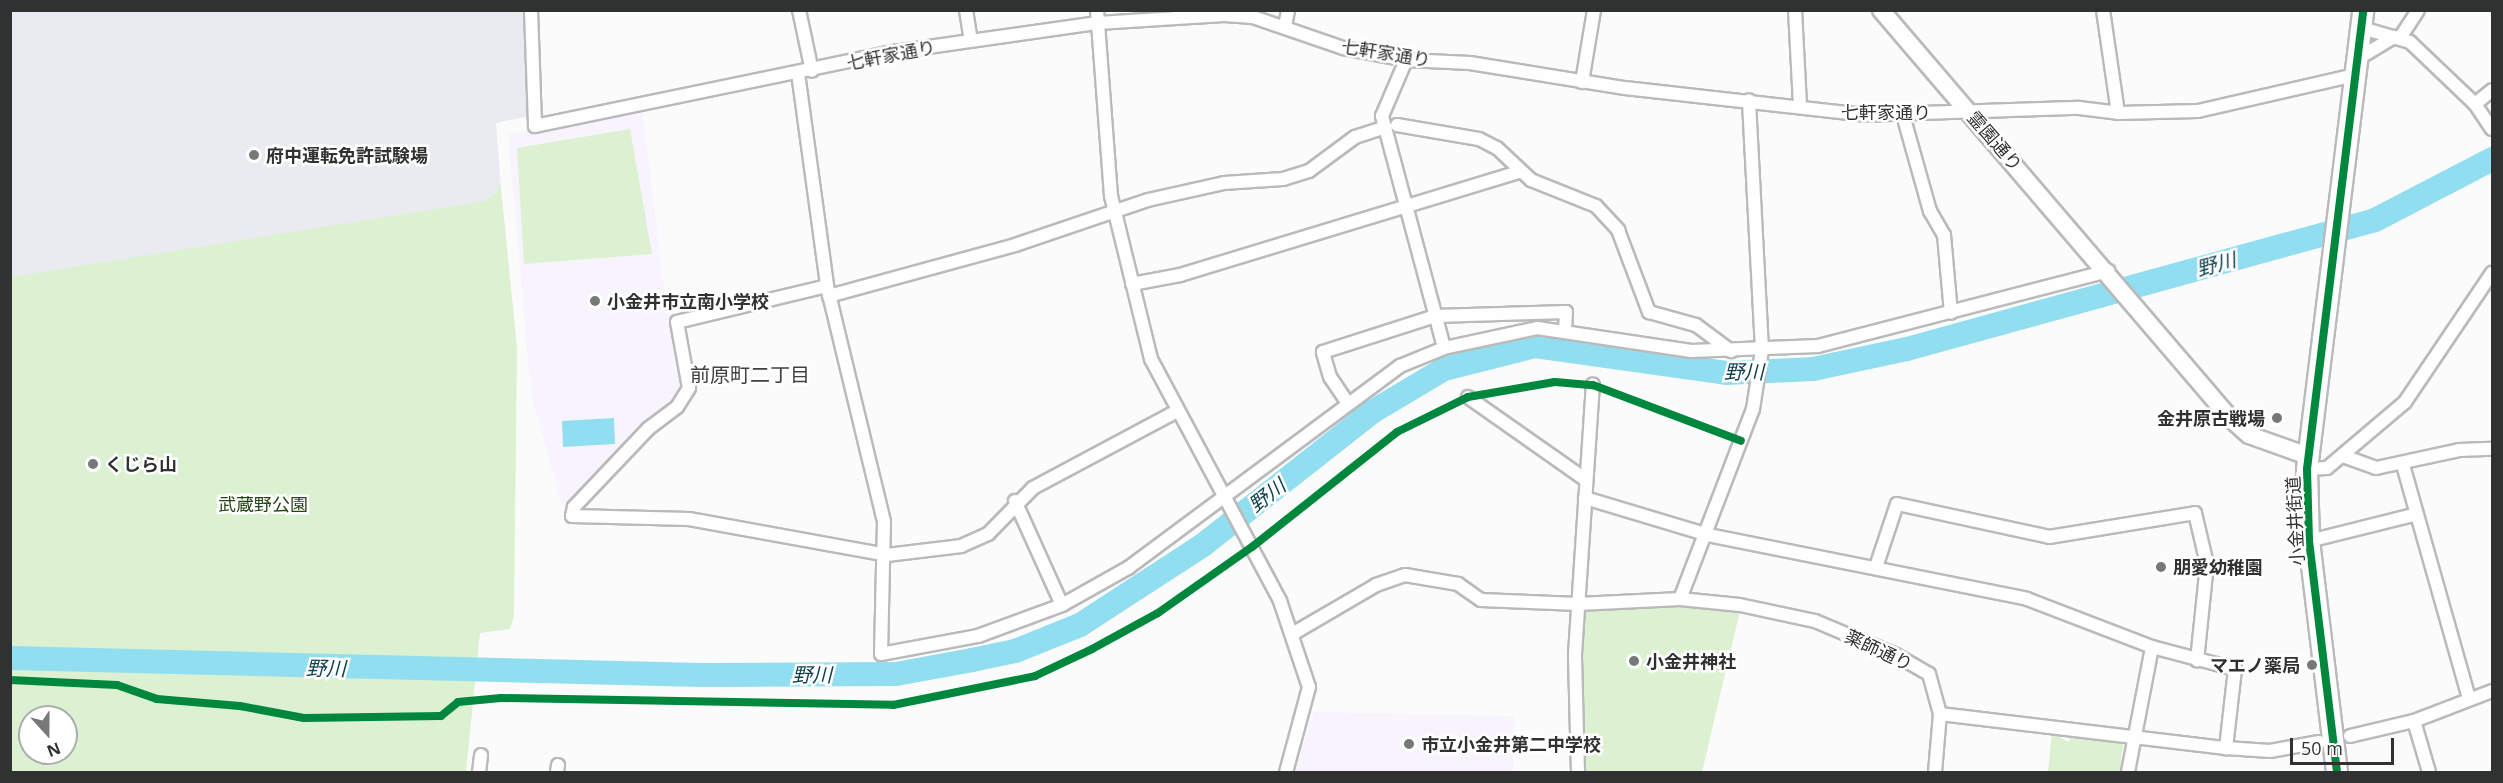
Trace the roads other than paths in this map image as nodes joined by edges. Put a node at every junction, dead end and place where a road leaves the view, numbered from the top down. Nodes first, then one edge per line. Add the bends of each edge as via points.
1 (531, 10) edge
2 (799, 10) edge
3 (966, 10) edge
4 (1287, 10) edge
5 (1594, 10) edge
6 (1795, 10) edge
7 (1881, 10) edge
8 (2103, 10) edge
9 (2418, 10) edge
10 (1179, 14) edge
11 (1097, 17) edge
12 (2362, 19) edge
13 (1285, 26) junction
14 (2397, 37) junction
15 (971, 41) junction
16 (1406, 60) junction
17 (2359, 66) junction
18 (812, 71) junction
19 (798, 73) junction
20 (1582, 82) junction
21 (2493, 90) edge
22 (1749, 100) junction
23 (2475, 104) junction
24 (1800, 107) junction
25 (1969, 111) junction
26 (2118, 113) junction
27 (1903, 115) junction
28 (1391, 126) junction
29 (2493, 129) edge
30 (1519, 171) junction
31 (1405, 206) junction
32 (1114, 215) junction
33 (2108, 271) junction
34 (2493, 273) edge
35 (1132, 284) junction
36 (828, 291) junction
37 (1951, 313) junction
38 (1435, 315) junction
39 (1565, 329) junction
40 (1444, 348) junction
41 (1762, 350) junction
42 (1731, 351) junction
43 (1593, 385) dead end
44 (1468, 398) dead end
45 (1347, 402) junction
46 (1177, 411) junction
47 (2493, 449) edge
48 (2343, 456) junction
49 (2308, 463) junction
50 (2403, 465) junction
51 (1586, 480) junction
52 (1224, 497) junction
53 (1585, 498) junction
54 (1015, 501) junction
55 (2416, 514) junction
56 (1708, 535) junction
57 (2309, 541) junction
58 (887, 555) junction
59 (1876, 567) junction
60 (1680, 599) junction
61 (1062, 604) junction
62 (1578, 604) junction
63 (1294, 633) junction
64 (2152, 647) junction
65 (2197, 660) junction
66 (2493, 691) edge
67 (2469, 699) junction
68 (1940, 714) junction
69 (2414, 721) junction
70 (2350, 736) dead end
71 (2135, 738) junction
72 (2319, 742) dead end
73 (2226, 748) junction
74 (481, 755) dead end
75 (479, 772) edge
76 (1286, 772) edge
77 (1578, 772) edge
78 (1935, 772) edge
79 (2128, 772) edge
80 (2337, 772) edge
81 (2429, 772) edge

1 - 19 street, 七軒家通り via 535,126
2 - 18 street
3 - 15 street
4 - 13 street
5 - 20 street
6 - 24 street
7 - 25 street, 霊園通り
8 - 26 street
9 - 14 street
10 - 11 street, 七軒家通り
10 - 13 street, 七軒家通り via 1224,15
11 - 15 street, 七軒家通り
11 - 32 street
12 - 14 street
12 - 17 main road
13 - 16 street, 七軒家通り via 1343,48
14 - 17 street, 七軒家通り
14 - 23 street
15 - 18 street, 七軒家通り
16 - 20 street, 七軒家通り via 1470,63
16 - 28 street via 1382,116
17 - 26 street, 七軒家通り via 2233,106
17 - 49 main road, 小金井街道
18 - 19 street, 七軒家通り
19 - 36 street
20 - 22 street, 七軒家通り
21 - 23 street
22 - 24 street, 七軒家通り
22 - 41 street
23 - 29 street
24 - 27 street, 七軒家通り
25 - 26 street, 七軒家通り via 2079,108
25 - 27 street, 七軒家通り
25 - 33 street, 霊園通り
27 - 37 street via 1930,211 1944,235
28 - 30 street via 1479,139 1497,148
28 - 31 street
28 - 32 street via 1355,137 1292,177 1190,190
30 - 31 street
30 - 42 street via 1596,206 1618,230 1649,312 1696,325
31 - 35 street
31 - 38 street
32 - 35 street
32 - 36 street
33 - 37 street
33 - 49 street, 霊園通り via 2249,435
34 - 48 street via 2475,291 2405,402
35 - 46 street via 1151,359
36 - 58 street
36 - 58 street via 677,322 689,388 677,407 648,429 574,507 572,516 689,519
37 - 41 street via 1818,346
38 - 39 street via 1566,312
38 - 40 street
38 - 45 street via 1323,352 1330,377
39 - 40 street via 1491,335
39 - 42 street via 1691,351
40 - 45 street via 1400,366
41 - 42 street
41 - 56 street via 1754,405
43 - 51 street
44 - 51 street
45 - 52 street
46 - 52 street
46 - 54 street
47 - 50 street via 2459,450
48 - 49 street via 2327,468
48 - 50 street via 2376,468
49 - 57 main road, 小金井街道
50 - 55 street
51 - 53 street
52 - 61 street via 1128,568
52 - 63 street
53 - 56 street
53 - 62 street
54 - 58 street via 988,534 961,546
54 - 61 street
55 - 57 street
55 - 67 street
56 - 59 street
56 - 60 street
57 - 80 main road, 小金井街道
58 - 61 street via 881,654 978,636
59 - 64 street via 2027,599
59 - 65 street via 1897,504 2049,537 2195,513 2207,564
60 - 62 street, 薬師通り
60 - 68 street, 薬師通り via 1779,611 1896,655 1929,674
62 - 63 street, 薬師通り via 1481,600 1449,581 1405,575 1376,585
62 - 77 street
63 - 76 street via 1309,687
64 - 65 street
64 - 71 street
65 - 73 street via 2235,669
66 - 67 street
67 - 69 street
68 - 71 street
68 - 78 street
69 - 70 street
69 - 81 street
71 - 73 street
71 - 79 street
72 - 73 street via 2270,751
74 - 75 street

